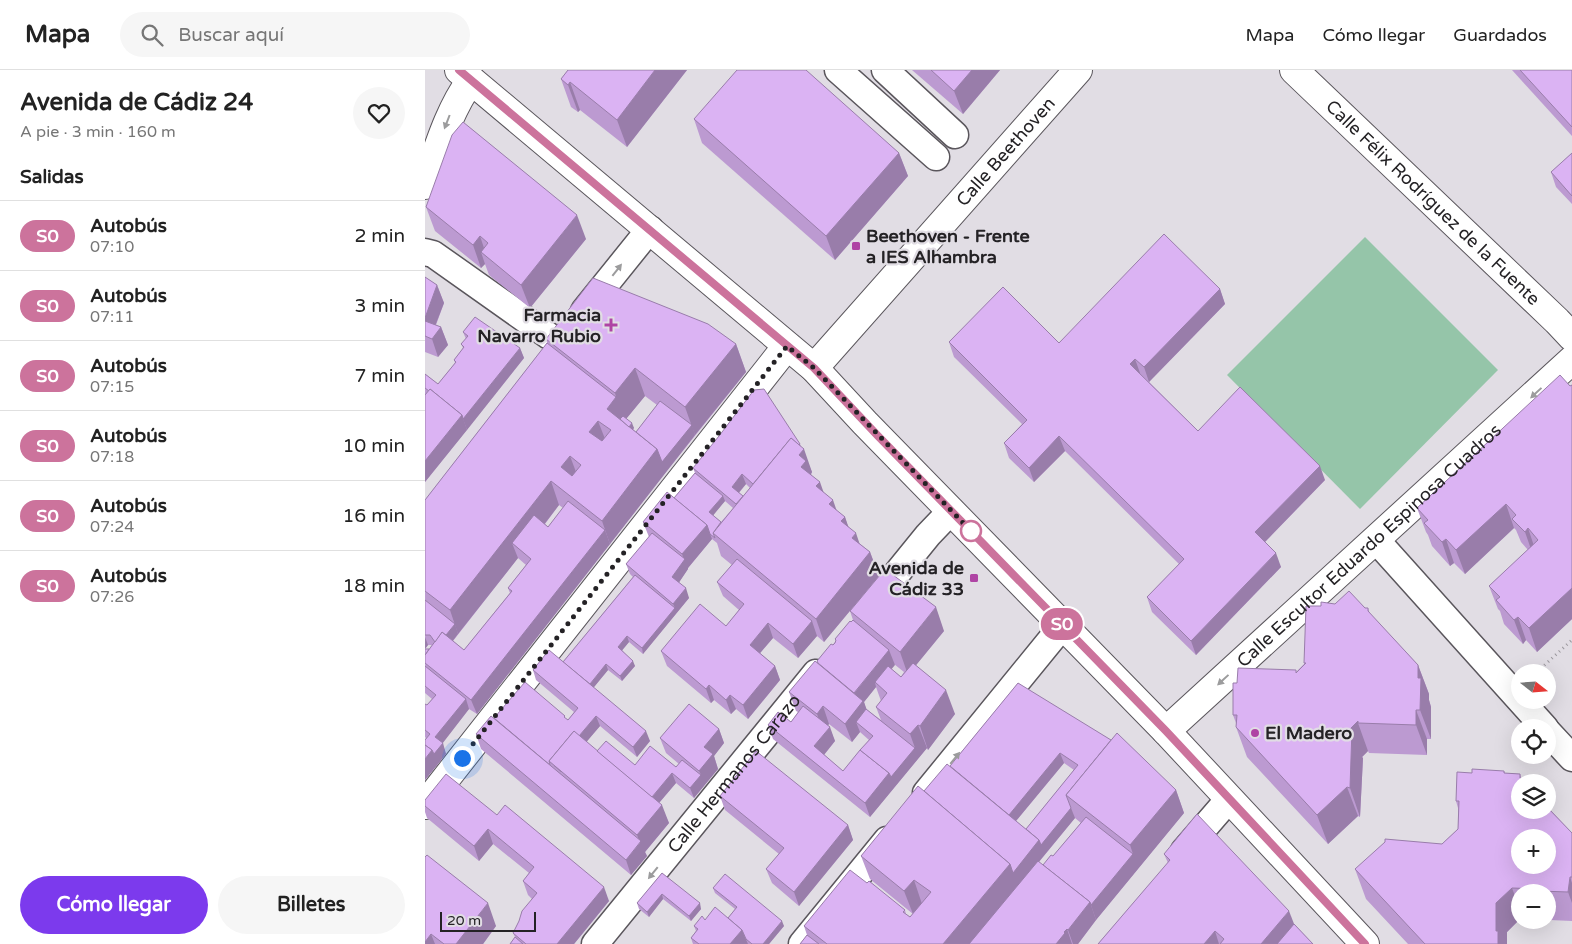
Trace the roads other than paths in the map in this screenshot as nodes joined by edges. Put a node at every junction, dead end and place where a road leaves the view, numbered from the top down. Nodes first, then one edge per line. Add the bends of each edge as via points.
1 (838, 70) edge
2 (885, 70) edge
3 (1078, 70) edge
4 (1294, 70) edge
5 (465, 75) edge
6 (955, 135) dead end
7 (936, 157) dead end
8 (425, 185) edge
9 (650, 229) junction
10 (425, 252) edge
11 (549, 336) edge
12 (1572, 337) edge
13 (787, 346) junction
14 (1572, 360) edge
15 (545, 362) edge
16 (814, 368) junction
17 (951, 511) junction
18 (1376, 540) junction
19 (859, 620) edge
20 (1063, 625) junction
21 (834, 651) edge
22 (1537, 719) edge
23 (1166, 731) junction
24 (1556, 740) edge
25 (1572, 758) edge
26 (1229, 799) junction
27 (425, 805) edge
28 (1170, 868) edge
29 (1363, 943) edge
30 (595, 944) edge
31 (802, 944) edge

1 - 7 street
2 - 6 street
3 - 16 main road, Calle Beethoven
4 - 12 main road, Calle Félix Rodríguez de la Fuente
5 -> 8 main road via 462,93 449,116
5 - 9 main road
9 - 13 main road
15 -> 9 street
10 - 11 street via 433,254
13 - 16 main road
13 - 27 main road
14 -> 18 main road, Calle Escultor Eduardo Espinosa Cuadros
16 - 17 main road
17 - 19 street
17 - 20 main road
18 - 22 street
18 -> 23 main road, Calle Escultor Eduardo Espinosa Cuadros
20 - 23 main road
31 -> 20 street
21 -> 30 street, Calle Hermanos Carazo
23 - 26 main road
24 - 25 street
26 - 28 street
26 - 29 main road

